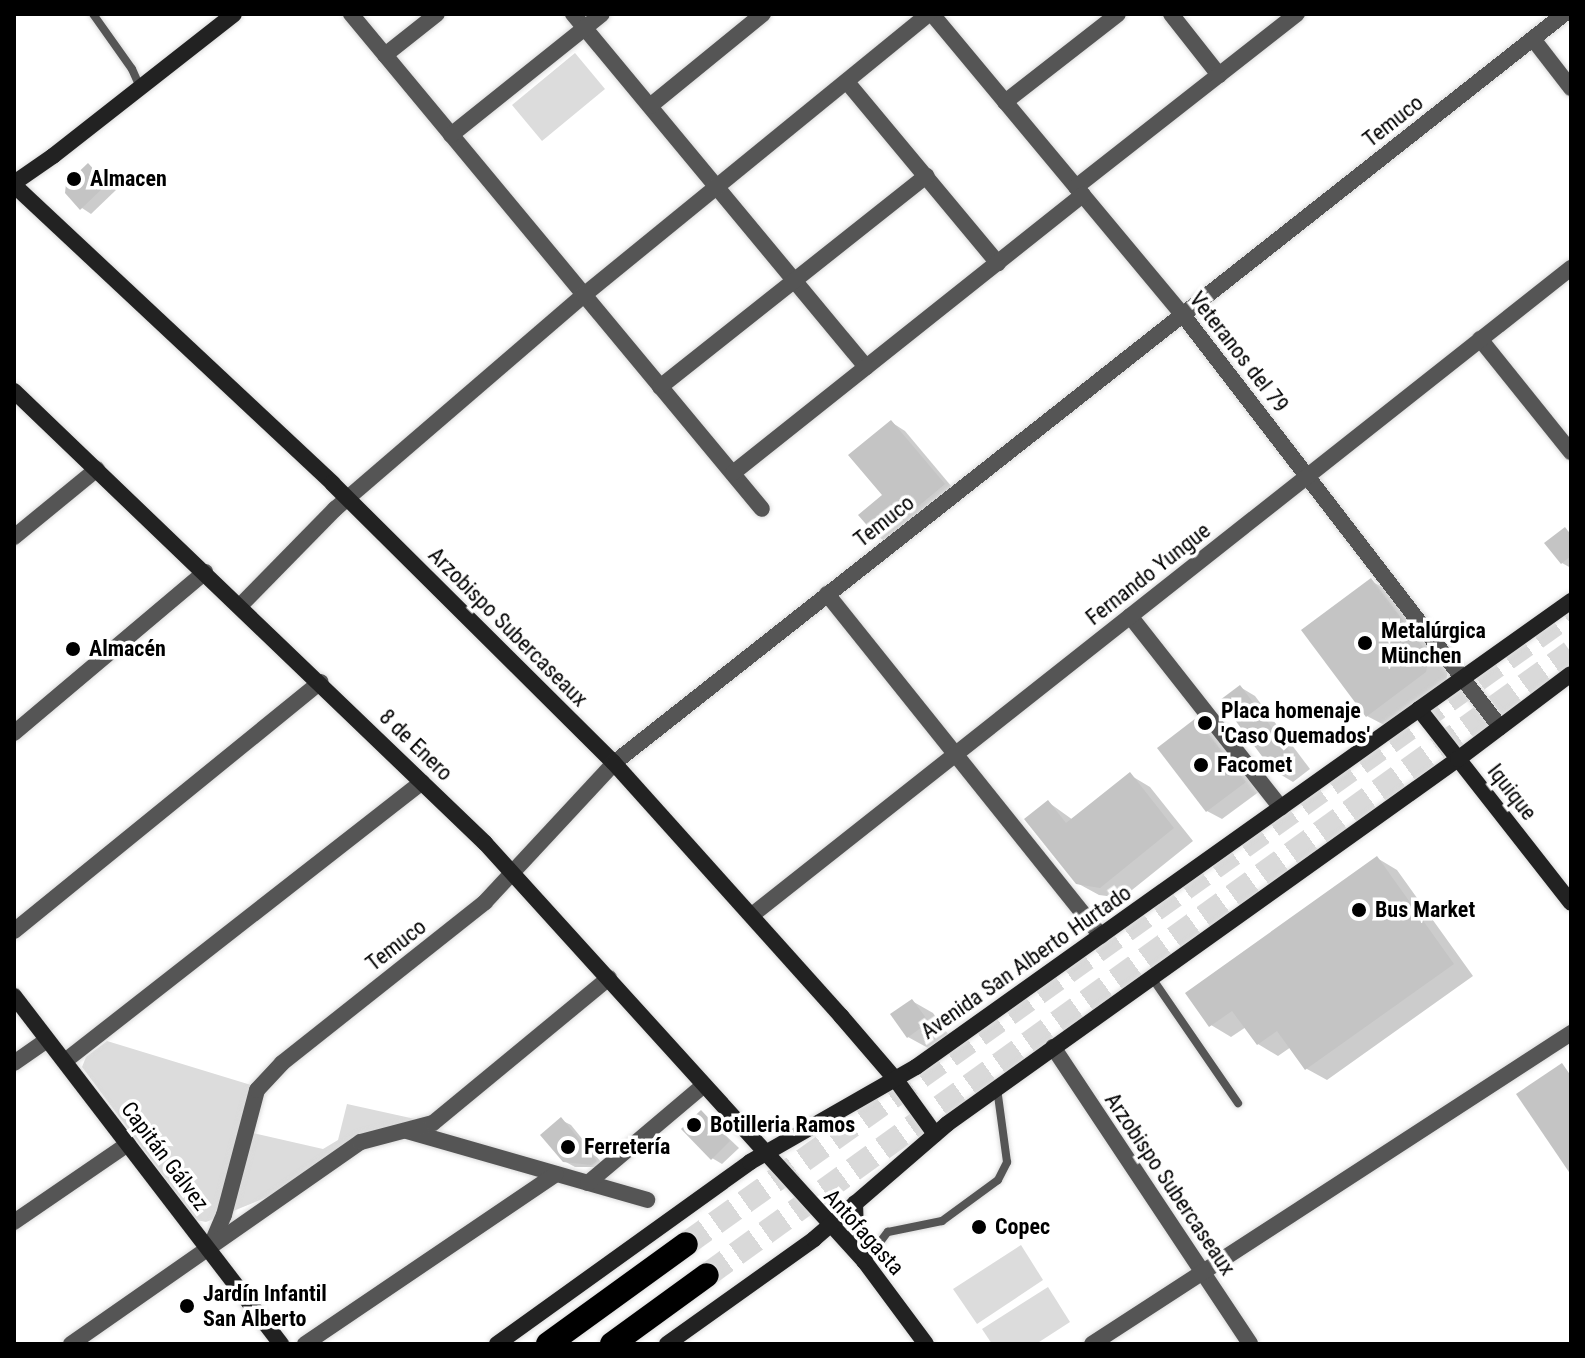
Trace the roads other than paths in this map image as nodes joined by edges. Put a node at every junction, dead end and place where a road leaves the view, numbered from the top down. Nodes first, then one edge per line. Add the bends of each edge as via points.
1 (93, 14) edge
2 (234, 14) edge
3 (351, 14) edge
4 (437, 14) edge
5 (573, 14) edge
6 (602, 14) edge
7 (763, 14) edge
8 (930, 14) edge
9 (1118, 14) edge
10 (1171, 14) edge
11 (1297, 14) edge
12 (1564, 14) edge
13 (585, 28) junction
14 (1533, 39) junction
15 (385, 55) junction
16 (1219, 75) junction
17 (847, 82) junction
18 (140, 88) junction
19 (1571, 88) edge
20 (1005, 102) junction
21 (650, 106) junction
22 (451, 135) junction
23 (926, 176) junction
24 (14, 184) edge
25 (717, 187) junction
26 (1079, 191) junction
27 (998, 263) junction
28 (1571, 268) edge
29 (794, 280) junction
30 (584, 295) junction
31 (1183, 315) junction
32 (1480, 339) junction
33 (866, 367) junction
34 (660, 387) junction
35 (14, 391) edge
36 (1571, 452) edge
37 (97, 469) junction
38 (733, 473) junction
39 (1308, 476) junction
40 (348, 498) junction
41 (762, 509) dead end
42 (14, 537) edge
43 (205, 572) junction
44 (827, 594) junction
45 (1571, 601) edge
46 (240, 606) junction
47 (1130, 616) junction
48 (1571, 674) edge
49 (1463, 678) junction
50 (320, 682) junction
51 (1419, 709) junction
52 (1500, 727) junction
53 (14, 733) edge
54 (955, 754) junction
55 (1458, 759) junction
56 (614, 763) junction
57 (422, 782) junction
58 (1281, 808) junction
59 (513, 872) junction
60 (1571, 903) edge
61 (752, 915) junction
62 (14, 931) edge
63 (1101, 936) junction
64 (1152, 977) junction
65 (609, 978) junction
66 (14, 996) edge
67 (1571, 1033) edge
68 (47, 1040) junction
69 (1053, 1047) junction
70 (65, 1061) junction
71 (14, 1063) edge
72 (896, 1080) junction
73 (704, 1085) junction
74 (997, 1088) junction
75 (1238, 1103) dead end
76 (407, 1131) junction
77 (935, 1134) junction
78 (128, 1144) junction
79 (764, 1153) junction
80 (556, 1174) junction
81 (588, 1183) junction
82 (647, 1200) dead end
83 (855, 1203) junction
84 (14, 1222) edge
85 (829, 1227) junction
86 (686, 1244) tunnel mouth
87 (209, 1250) junction
88 (865, 1262) junction
89 (1203, 1272) junction
90 (707, 1275) tunnel mouth
91 (71, 1344) edge
92 (281, 1344) edge
93 (305, 1344) edge
94 (497, 1344) edge
95 (548, 1344) edge
96 (612, 1344) edge
97 (667, 1344) edge
98 (926, 1344) edge
99 (1092, 1344) edge
100 (1250, 1344) edge

1 - 18 lane
2 - 18 street
3 - 15 street
4 - 15 street
5 - 13 street
6 - 13 street
7 - 21 street
8 - 17 street
8 - 20 street, Veteranos del 79
9 - 20 street
10 - 16 street
11 - 16 street
12 - 14 street, Temuco
13 - 21 street
13 - 22 street
14 - 19 street
14 - 31 street, Temuco
15 - 22 street
16 - 26 street
17 - 23 street
17 - 25 street
18 - 24 street
20 - 26 street, Veteranos del 79
21 - 25 street
22 - 30 street
23 - 27 street
23 - 29 street
24 - 40 street, Arzobispo Subercaseaux
25 - 29 street
25 - 30 street
26 - 27 street
26 - 31 street, Veteranos del 79
27 - 33 street
28 - 32 street, Fernando Yungue
29 - 33 street
29 - 34 street
30 - 34 street
30 - 40 street
31 - 39 street, Veteranos del 79
31 - 44 street, Temuco
32 - 36 street
32 - 39 street, Fernando Yungue
33 - 38 street
34 - 38 street
35 - 37 street, 8 de Enero
37 - 42 street
37 - 43 street, 8 de Enero
38 - 41 street
39 - 47 street, Fernando Yungue
39 - 49 street, Veteranos del 79
40 - 46 street
40 - 56 street, Arzobispo Subercaseaux
43 - 46 street, 8 de Enero
43 - 53 street
44 - 54 street
44 - 56 street, Temuco
45 - 49 street, Avenida San Alberto Hurtado
46 - 50 street, 8 de Enero
47 - 54 street, Fernando Yungue
47 - 58 street
48 - 52 street
49 - 51 street, Avenida San Alberto Hurtado
49 - 52 street, Veteranos del 79
50 - 57 street, 8 de Enero
50 - 62 street
51 - 55 street, Iquique
51 - 58 street, Avenida San Alberto Hurtado
52 - 55 street
54 - 61 street, Fernando Yungue
54 - 63 street
55 - 60 street, Iquique
55 - 64 street
56 - 59 street, Temuco
56 - 61 street, Arzobispo Subercaseaux
57 - 59 street, 8 de Enero
57 - 70 street
58 - 63 street, Avenida San Alberto Hurtado
59 - 65 street, 8 de Enero
59 - 87 street, Temuco via 485,902 282,1063 257,1090 224,1215
61 - 72 street, Arzobispo Subercaseaux
63 - 72 street, Avenida San Alberto Hurtado
64 - 69 street
64 - 75 lane
65 - 73 street, 8 de Enero
65 - 76 street via 433,1123
66 - 68 street, Capitán Gálvez
67 - 89 street
68 - 70 street, Capitán Gálvez
68 - 71 street
69 - 74 street
69 - 89 street, Arzobispo Subercaseaux
70 - 78 street, Capitán Gálvez
72 - 77 street, Arzobispo Subercaseaux
72 - 79 street, Avenida San Alberto Hurtado
73 - 79 street, 8 de Enero
73 - 81 street
74 - 77 street
74 - 88 lane via 1007,1162 998,1180 942,1221 888,1232
76 - 80 street
76 - 87 street via 361,1142
77 - 83 street
78 - 84 street
78 - 87 street, Capitán Gálvez
79 - 85 street, Antofagasta
79 - 94 street, Avenida San Alberto Hurtado
80 - 81 street
80 - 93 street
81 - 82 street
83 - 85 street
83 - 88 street
85 - 88 street, Antofagasta
85 - 97 street
86 - 95 highway
87 - 91 street
87 - 92 street, Capitán Gálvez
88 - 98 street, Antofagasta
89 - 99 street
89 - 100 street, Arzobispo Subercaseaux
90 - 96 highway

